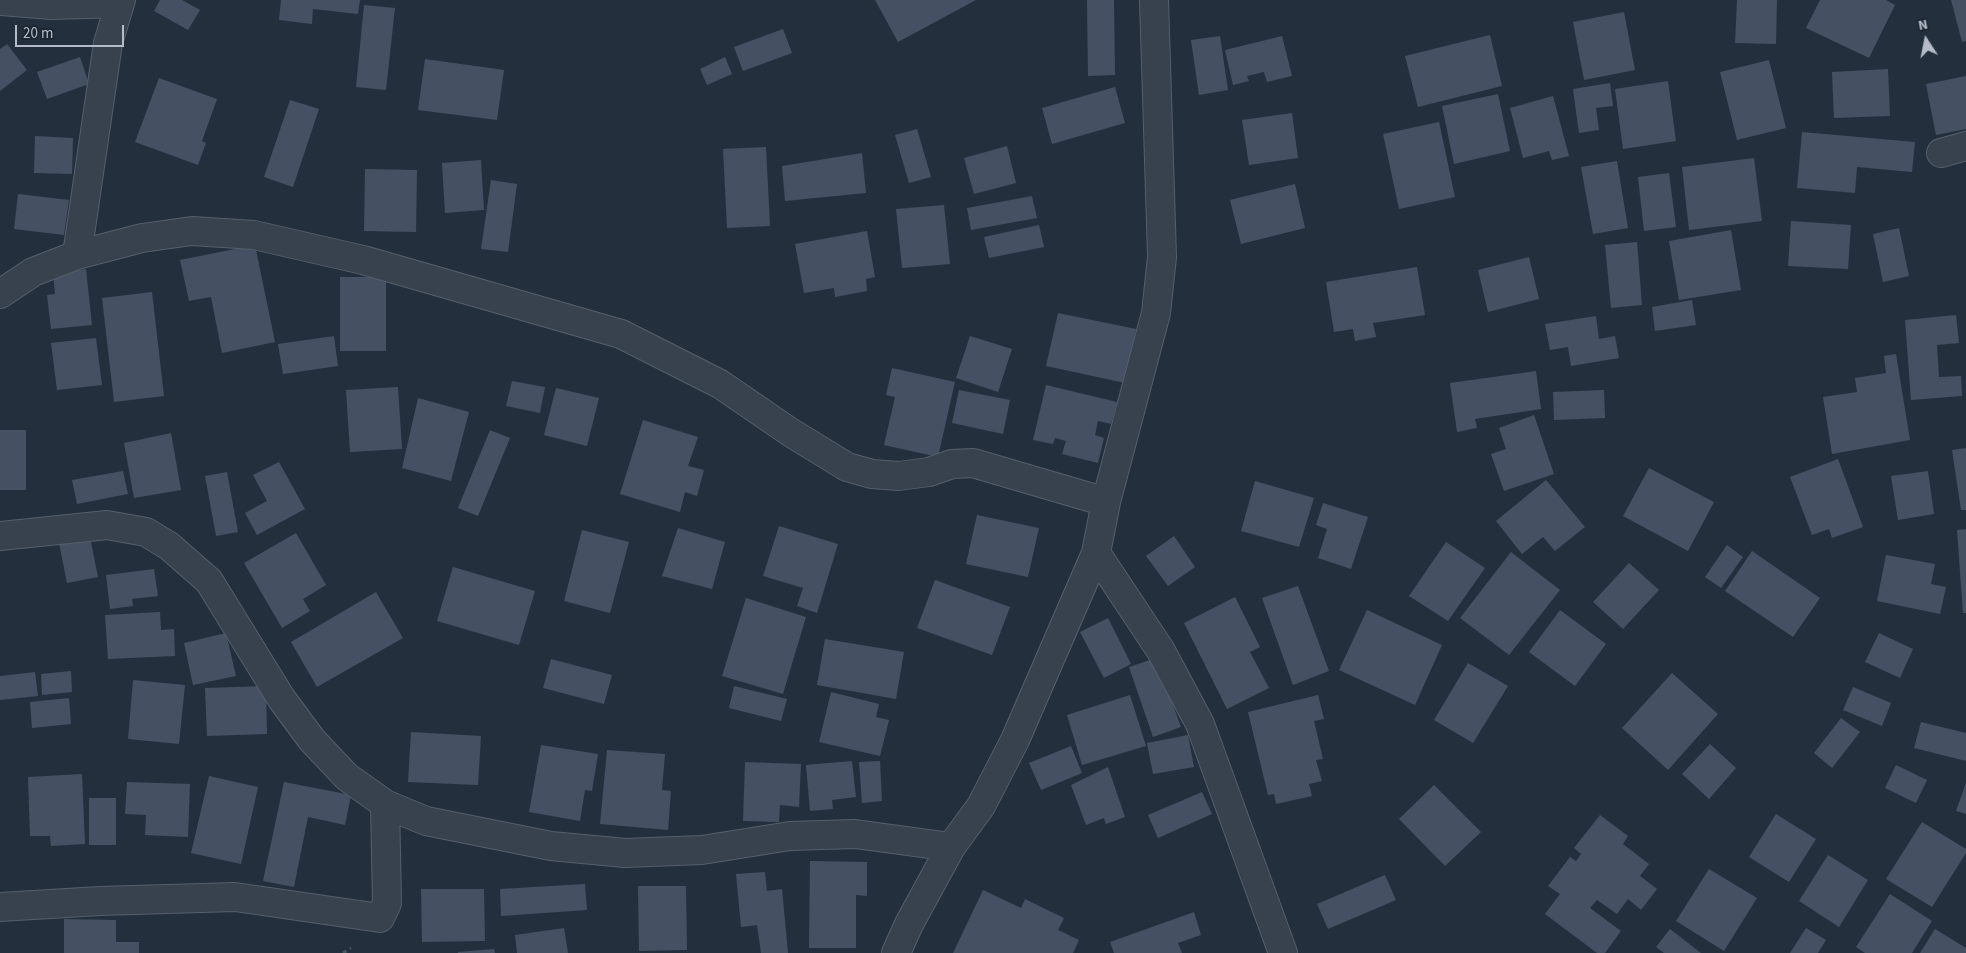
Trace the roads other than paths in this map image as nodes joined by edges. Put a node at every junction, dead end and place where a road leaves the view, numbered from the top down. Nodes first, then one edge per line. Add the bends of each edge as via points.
1 (1154, 0) edge
2 (0, 1) edge
3 (121, 1) edge
4 (77, 255) junction
5 (0, 294) edge
6 (1106, 502) junction
7 (0, 536) edge
8 (1096, 554) junction
9 (385, 804) junction
10 (951, 847) junction
11 (0, 907) edge
12 (896, 953) edge
13 (1283, 953) edge

1 - 6 street via 1162,257 1156,313
2 - 3 street via 52,5
3 - 4 street via 108,43
4 - 5 street via 33,272
4 - 6 street via 142,238 192,231 254,235 363,260 621,334 720,384 848,467 872,474 898,476 929,472 952,464 973,463
6 - 8 street
7 - 9 street via 106,525 146,532 169,546 208,581 281,698 312,740 348,777
8 - 10 street via 1015,740 981,806
8 - 13 street via 1161,650 1200,724
9 - 10 street via 426,820 479,832 551,846 624,853 702,850 790,836 855,834
9 - 11 street via 387,903 380,918 235,896
10 - 12 street

